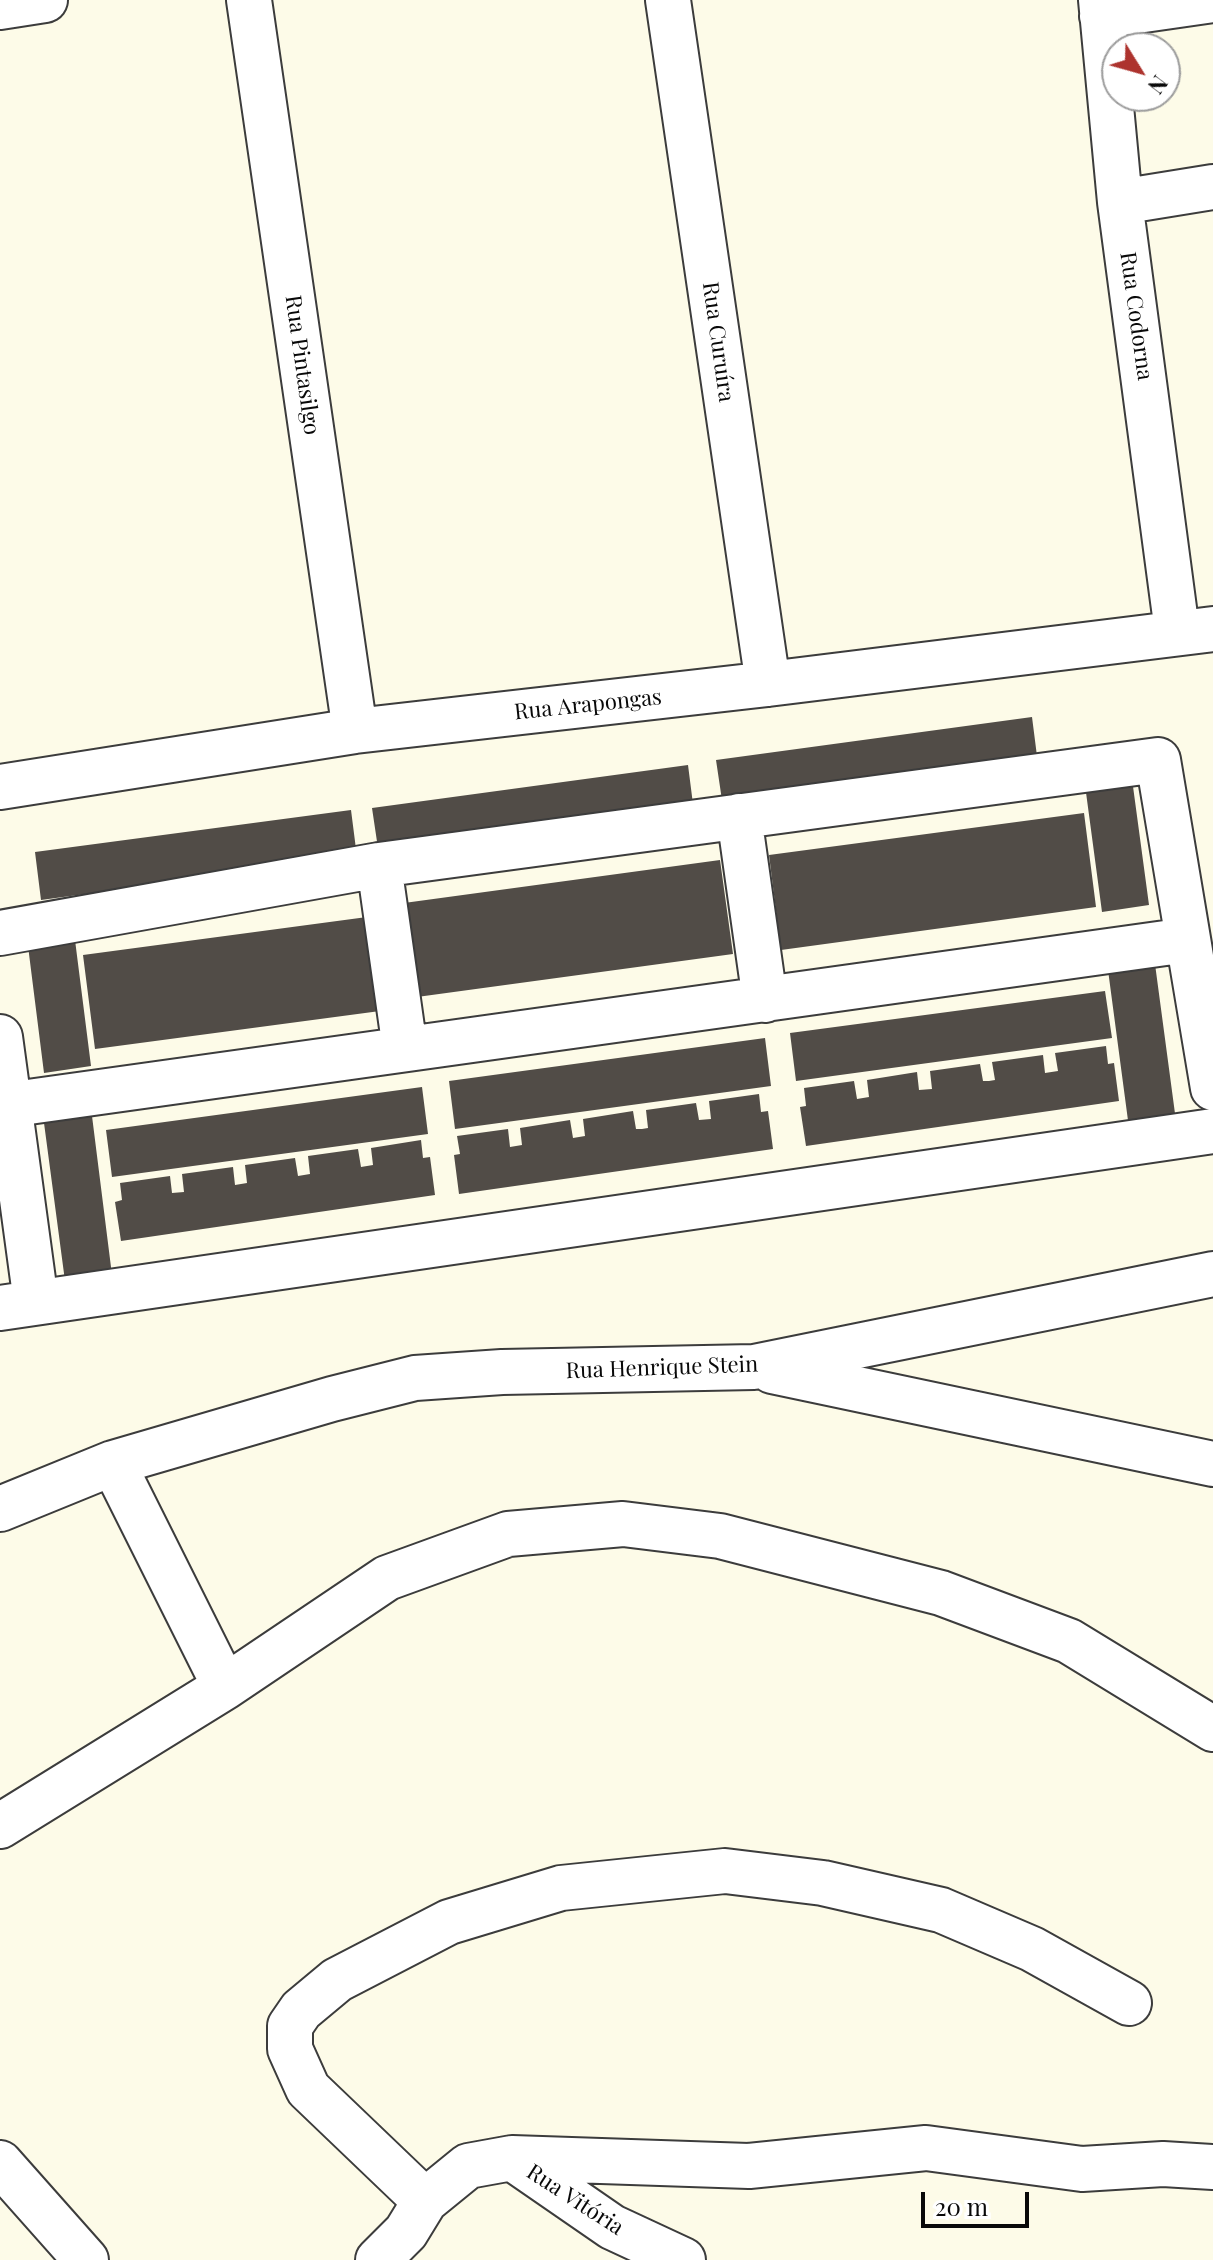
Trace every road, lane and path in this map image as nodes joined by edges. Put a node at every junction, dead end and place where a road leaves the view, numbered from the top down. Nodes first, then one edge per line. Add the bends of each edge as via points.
1 (45, 0) edge
2 (249, 0) edge
3 (668, 0) edge
4 (1213, 0) edge
5 (0, 7) edge
6 (1102, 8) edge
7 (1213, 187) edge
8 (1120, 202) junction
9 (1195, 630) edge
10 (768, 684) junction
11 (355, 731) junction
12 (0, 787) edge
13 (739, 816) junction
14 (379, 865) junction
15 (0, 933) edge
16 (1187, 940) junction
17 (765, 1000) junction
18 (0, 1037) edge
19 (405, 1049) junction
20 (1213, 1088) edge
21 (4, 1105) edge
22 (1213, 1131) edge
23 (1213, 1274) edge
24 (18, 1305) edge
25 (754, 1367) junction
26 (113, 1463) junction
27 (1213, 1464) edge
28 (0, 1509) edge
29 (225, 1687) junction
30 (1213, 1729) edge
31 (0, 1826) edge
32 (1129, 2003) dead end
33 (512, 2158) junction
34 (0, 2163) edge
35 (1213, 2167) edge
36 (425, 2201) junction
37 (86, 2260) edge
38 (378, 2260) edge
39 (683, 2260) edge

1 - 5 street
2 - 11 street, Rua Pintasilgo
3 - 10 street, Rua Curuíra
4 - 6 street
6 - 8 street, Rua Codorna
7 - 8 street
8 - 9 street, Rua Codorna
9 - 10 street, Rua Arapongas
10 - 11 street, Rua Arapongas
11 - 12 street, Rua Arapongas
13 - 14 street
13 - 16 street via 1158,760
13 - 17 street
14 - 15 street
14 - 19 street
16 - 17 street
16 - 20 street
17 - 19 street
18 - 21 street
19 - 21 street
21 - 24 street
22 - 24 street
23 - 25 street, Rua Henrique Stein
25 - 26 street, Rua Henrique Stein via 415,1378
25 - 27 street
26 - 28 street, Rua Henrique Stein
26 - 29 street
29 - 30 street via 387,1578 508,1534 623,1524 720,1536 941,1593 1069,1641
29 - 31 street
32 - 36 street via 1032,1949 941,1910 823,1883 725,1871 561,1888 449,1922 337,1980 290,2026 290,2049 308,2089
33 - 35 street via 749,2166 926,2148 1082,2169
33 - 36 street via 468,2166
33 - 39 street, Rua Vitória via 612,2227
34 - 37 street
36 - 38 street via 406,2232

